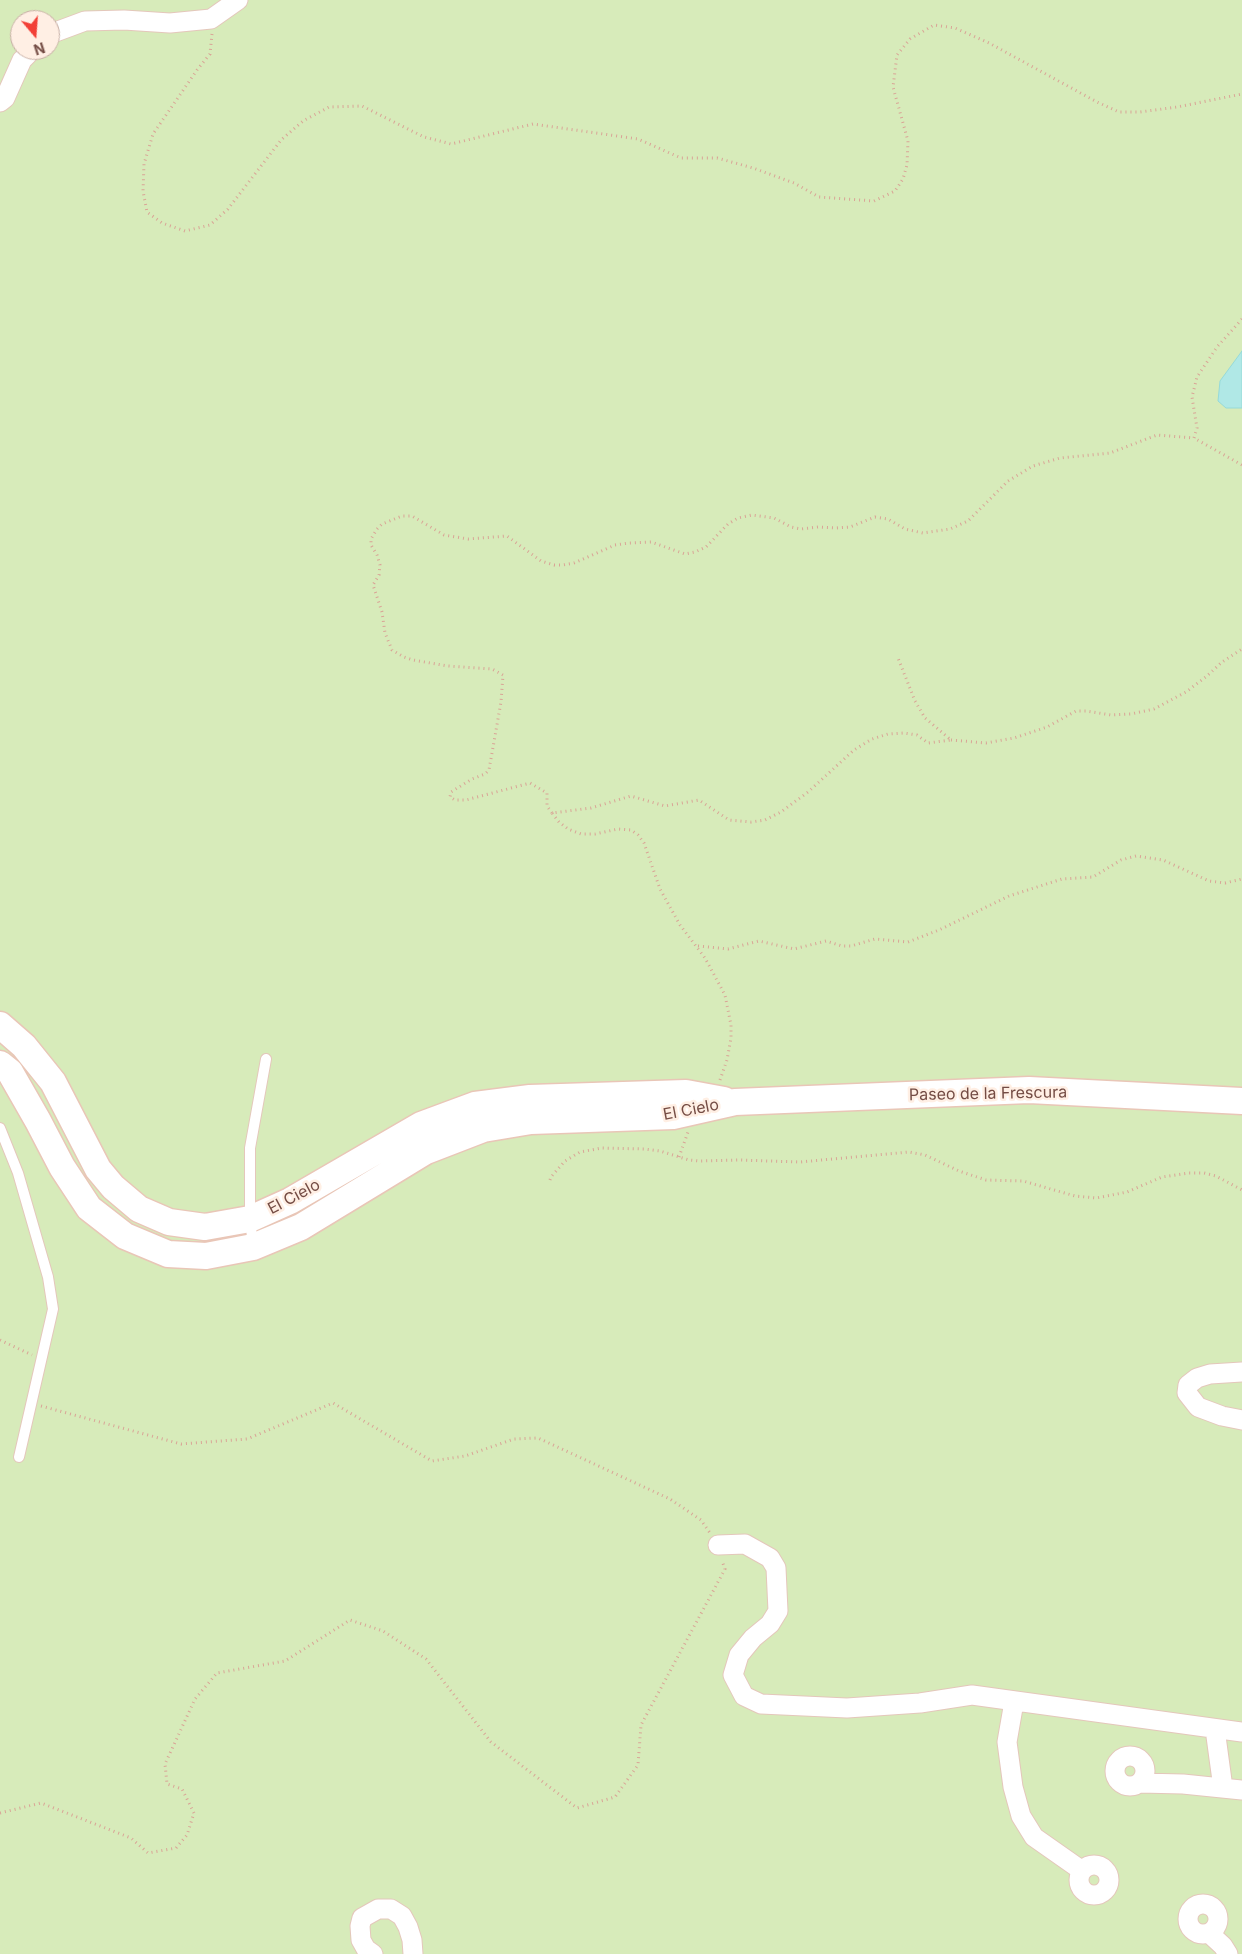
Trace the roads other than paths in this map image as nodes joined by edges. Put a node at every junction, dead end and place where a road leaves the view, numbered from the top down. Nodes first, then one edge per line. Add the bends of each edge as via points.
1 (238, 0) edge
2 (60, 30) edge
3 (22, 60) edge
4 (0, 102) edge
5 (0, 1025) edge
6 (266, 1059) dead end
7 (0, 1064) edge
8 (1242, 1101) edge
9 (735, 1102) junction
10 (0, 1128) edge
11 (250, 1219) junction
12 (253, 1247) junction
13 (1242, 1372) edge
14 (1242, 1420) edge
15 (19, 1457) dead end
16 (718, 1545) road end
17 (1014, 1702) junction
18 (1215, 1730) junction
19 (1242, 1732) edge
20 (1140, 1783) dead end
21 (1223, 1788) junction
22 (1242, 1790) edge
23 (1081, 1870) dead end
24 (1210, 1934) dead end
25 (373, 1954) edge
26 (413, 1954) edge
27 (1228, 1954) edge

1 - 2 street via 211,19 170,23 85,21
3 - 4 street via 5,98
5 - 11 street, El Cielo via 24,1046 53,1082 98,1169 139,1209 169,1222 205,1227
6 - 11 lane via 250,1148
7 - 12 street, El Cielo via 10,1072 62,1167 89,1208 125,1236 168,1254 206,1256
8 - 9 street, Paseo de la Frescura via 1029,1090
9 - 11 street, El Cielo via 686,1093 539,1098 475,1105 421,1125 290,1200
9 - 12 street, El Cielo via 673,1116 531,1121 482,1129 426,1150 301,1227
10 - 15 lane via 18,1173 48,1277 53,1309
11 - 12 lane
13 - 14 street via 1197,1378 1188,1385 1187,1394 1198,1407
16 - 17 street via 745,1544 770,1558 776,1568 778,1611 770,1624 739,1655 733,1675 744,1696 761,1704 848,1708 920,1703 972,1695
17 - 18 street
17 - 23 street via 1007,1742 1013,1787 1022,1816 1034,1837
18 - 19 street
18 - 21 street
20 - 21 street
21 - 22 street
24 - 27 street
25 - 26 street via 361,1940 360,1926 362,1918 378,1909 391,1909 402,1916 412,1940

